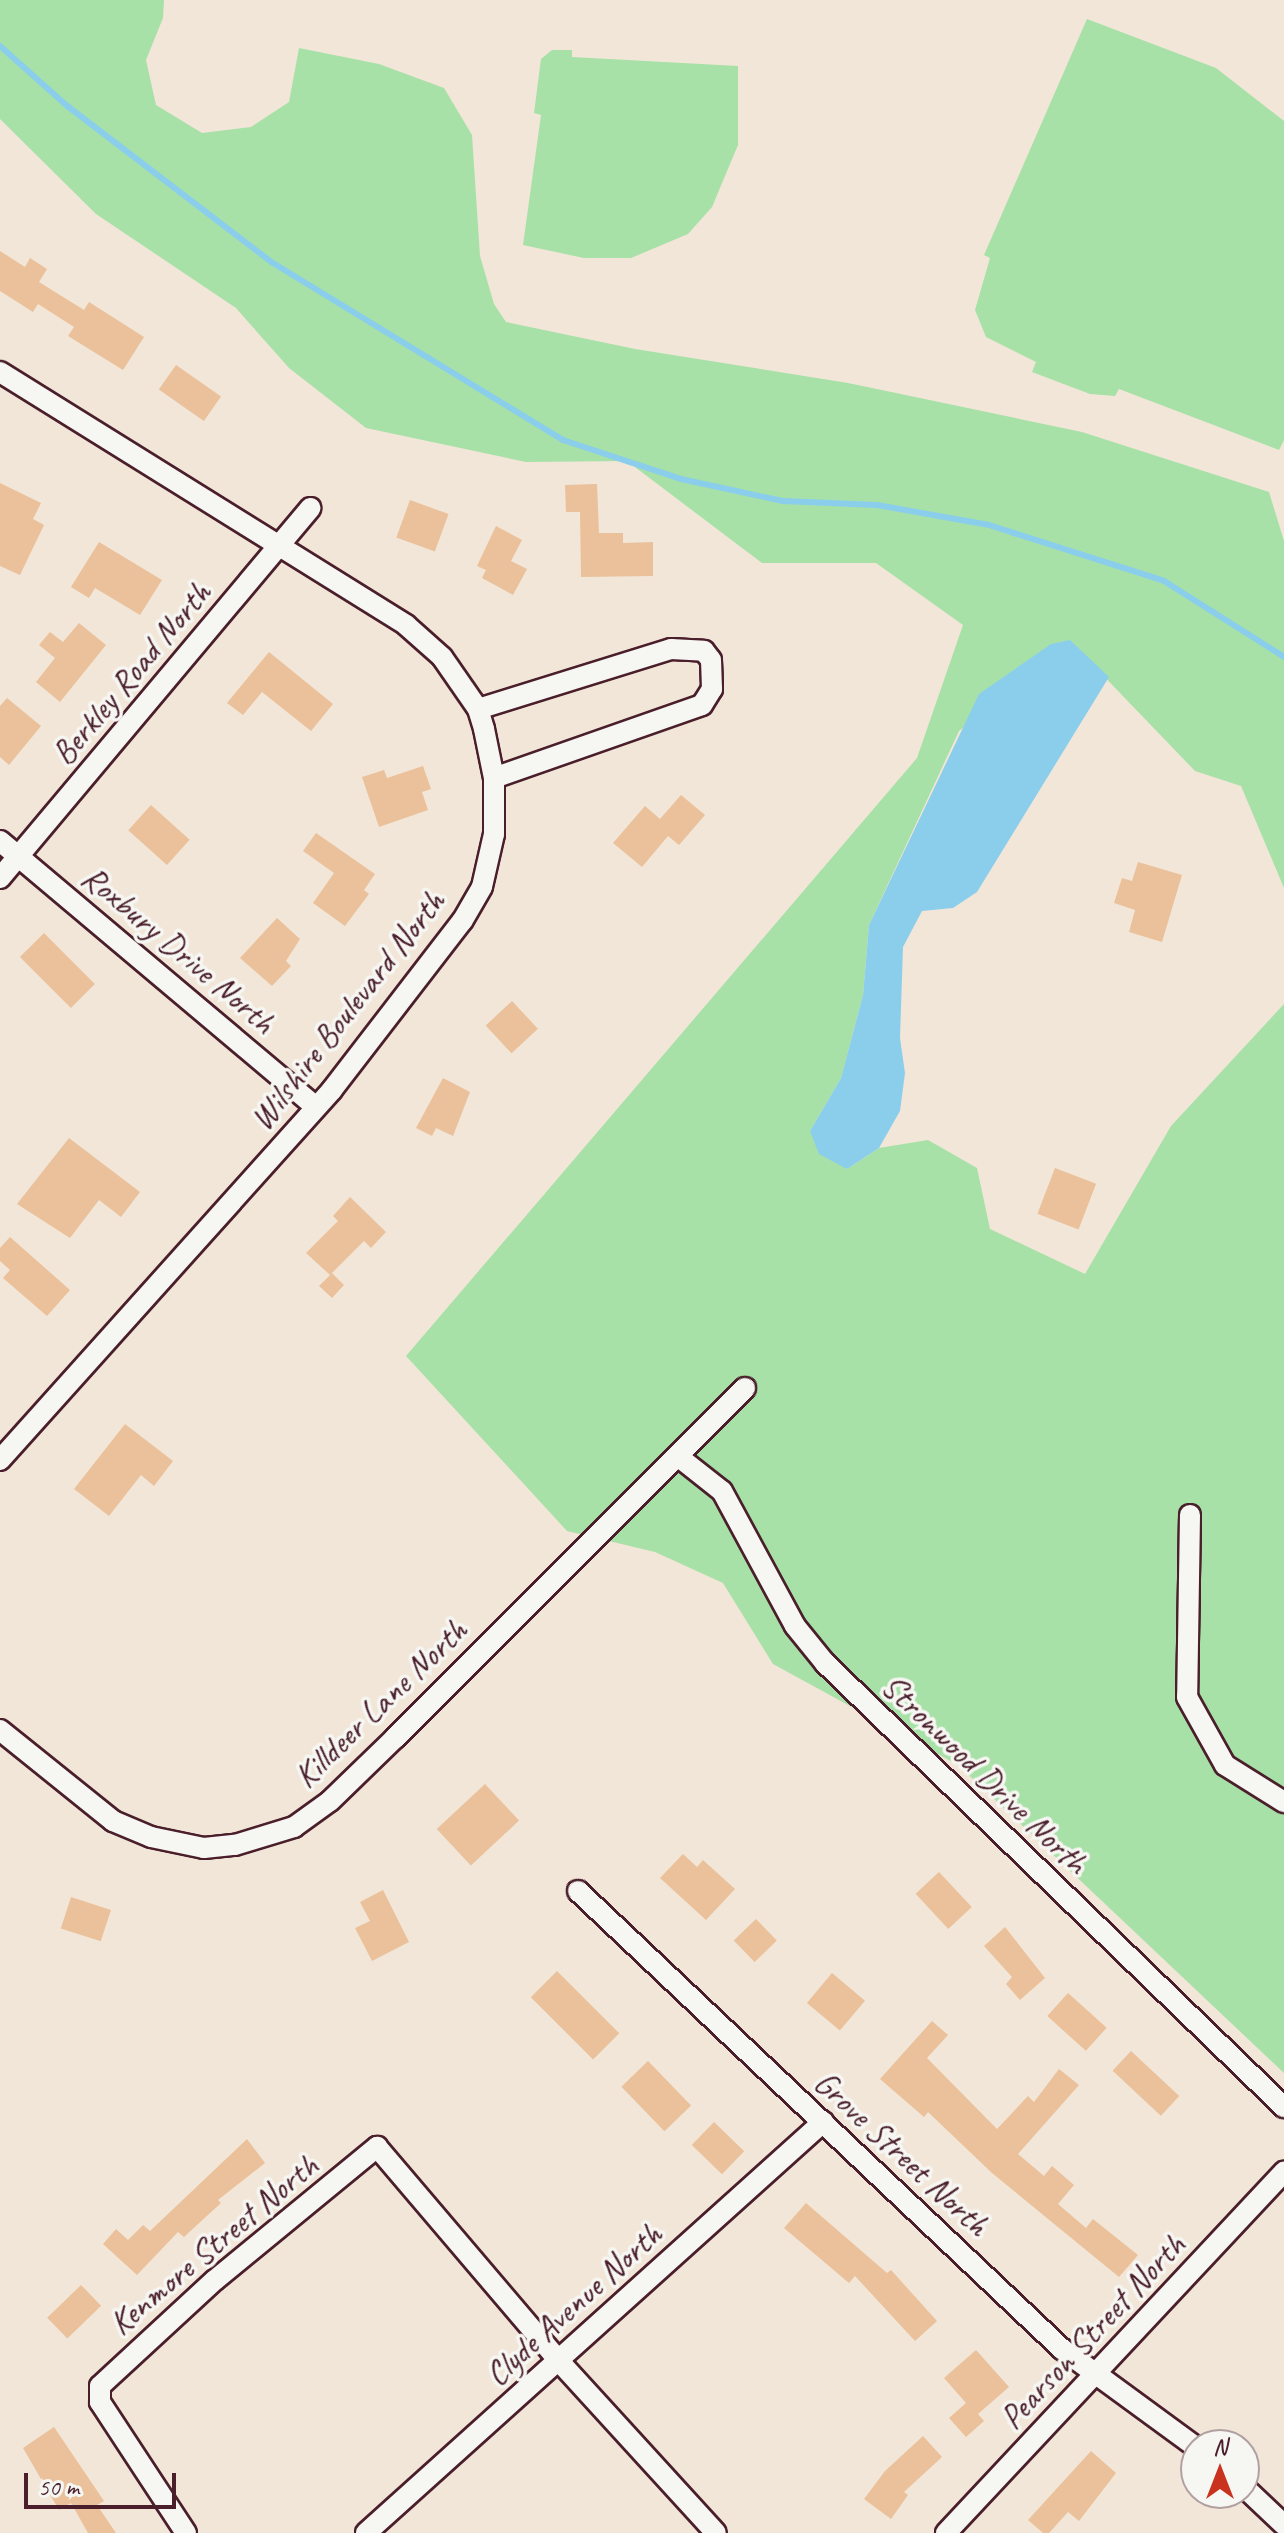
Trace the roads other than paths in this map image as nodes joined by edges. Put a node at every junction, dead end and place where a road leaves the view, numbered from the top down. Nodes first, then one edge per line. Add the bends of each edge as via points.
1 (0, 372) edge
2 (310, 508) dead end
3 (281, 548) junction
4 (478, 709) junction
5 (494, 778) junction
6 (0, 841) edge
7 (20, 856) junction
8 (0, 878) edge
9 (316, 1107) junction
10 (745, 1388) dead end
11 (680, 1458) junction
12 (0, 1460) edge
13 (1190, 1515) dead end
14 (0, 1730) edge
15 (1284, 1802) edge
16 (578, 1891) dead end
17 (1284, 2107) edge
18 (823, 2122) junction
19 (1284, 2172) edge
20 (558, 2360) junction
21 (1095, 2377) junction
22 (1180, 2436) edge
23 (1260, 2502) edge
24 (1284, 2525) edge
25 (186, 2533) edge
26 (366, 2533) edge
27 (716, 2533) edge
28 (946, 2533) edge

1 - 3 street, Wilshire Boulevard North
2 - 3 street, Berkley Road North
3 - 4 street, Wilshire Boulevard North via 406,625 442,657
3 - 7 street, Berkley Road North
4 - 5 street, Wilshire Boulevard North
4 - 5 street via 671,649 704,651 711,660 712,689 702,705
5 - 9 street, Wilshire Boulevard North via 494,834 482,887 432,961
6 - 7 street, Roxbury Drive North
7 - 8 street, Berkley Road North
7 - 9 street, Roxbury Drive North
9 - 12 street, Wilshire Boulevard North
10 - 11 street, Killdeer Lane North
11 - 14 street, Killdeer Lane North via 330,1801 294,1827 259,1841 204,1848 138,1832 82,1799
11 - 17 street, Stronwood Drive North via 722,1491 795,1626 825,1663
13 - 15 street via 1187,1697 1225,1765
16 - 18 street, Grove Street North
18 - 20 street, Clyde Avenue North
18 - 21 street, Grove Street North
19 - 21 street, Pearson Street North
20 - 25 street, Kenmore Street North via 377,2147 144,2342 100,2386 134,2459
20 - 26 street, Clyde Avenue North
20 - 27 street
21 - 22 street, Grove Street North
21 - 28 street, Pearson Street North
23 - 24 street

